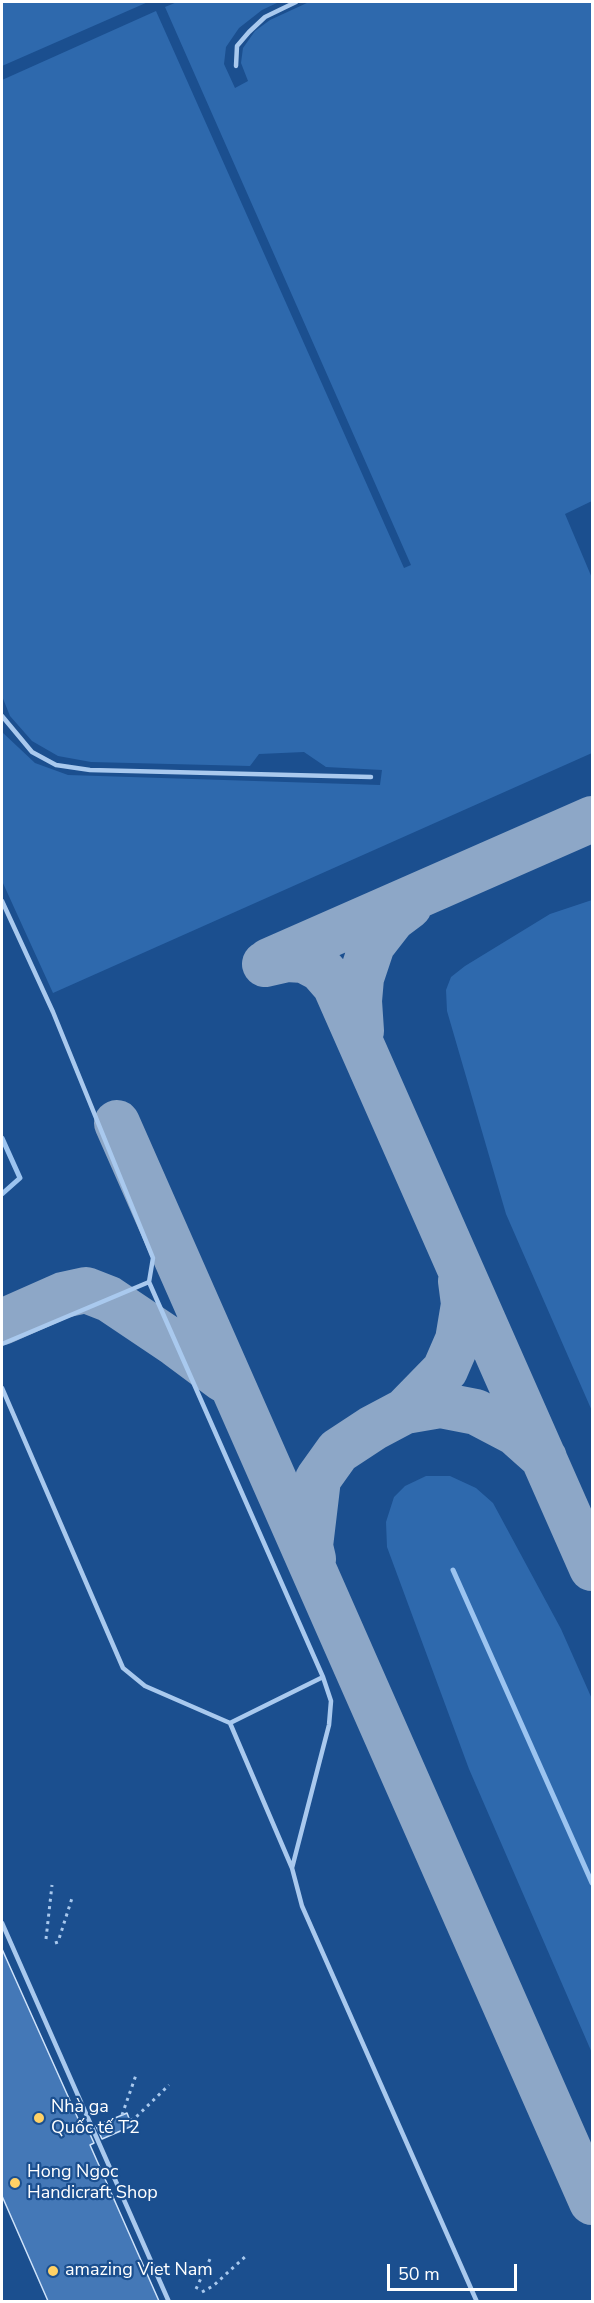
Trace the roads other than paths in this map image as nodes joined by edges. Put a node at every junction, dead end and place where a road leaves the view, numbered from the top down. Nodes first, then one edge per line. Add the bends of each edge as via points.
1 (296, 2) edge
2 (236, 66) dead end
3 (2, 716) edge
4 (371, 777) dead end
5 (2, 900) edge
6 (148, 1282) junction
7 (2, 1344) edge
8 (2, 1388) edge
9 (323, 1677) junction
10 (230, 1723) junction
11 (292, 1868) junction
12 (2, 1923) edge
13 (169, 2301) edge
14 (477, 2301) edge

1 - 2 lane via 265,16 249,32 237,46
3 - 4 lane via 32,752 56,765 90,770
5 - 6 lane via 53,1012 153,1258
6 - 7 lane
6 - 9 lane
8 - 10 lane via 123,1668 145,1686
9 - 10 lane
9 - 11 lane via 331,1701 329,1725
10 - 11 lane
11 - 14 lane via 302,1905
12 - 13 lane

